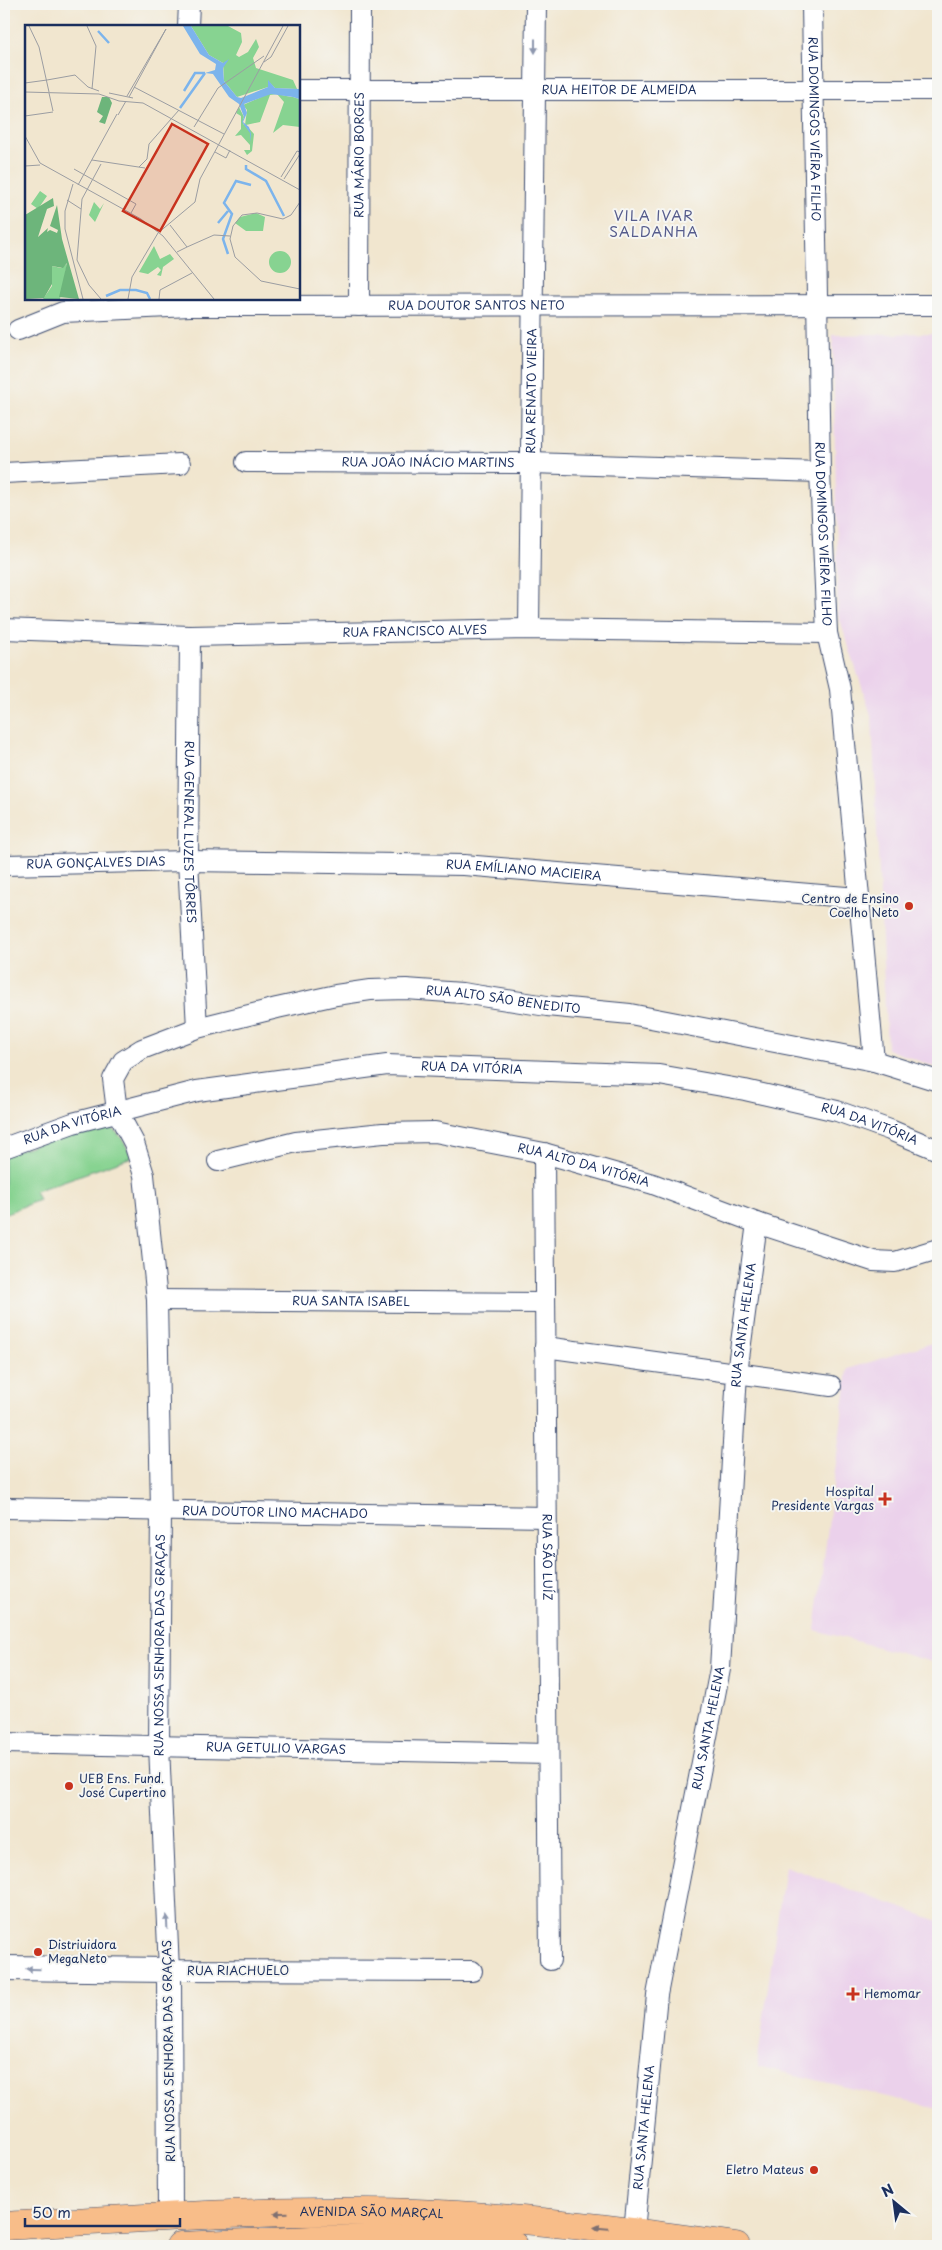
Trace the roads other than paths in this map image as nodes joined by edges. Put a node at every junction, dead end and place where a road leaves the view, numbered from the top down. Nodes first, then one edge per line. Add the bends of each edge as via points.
1 (188, 4) edge
2 (360, 4) edge
3 (536, 4) edge
4 (812, 4) edge
5 (188, 25) edge
6 (535, 89) junction
7 (300, 90) edge
8 (360, 90) junction
9 (813, 90) junction
10 (938, 90) edge
11 (190, 302) edge
12 (938, 305) edge
13 (359, 306) junction
14 (817, 306) junction
15 (533, 307) junction
16 (18, 330) dead end
17 (246, 462) dead end
18 (180, 464) dead end
19 (531, 464) junction
20 (820, 472) junction
21 (4, 473) edge
22 (4, 629) edge
23 (529, 629) junction
24 (827, 633) junction
25 (190, 636) junction
26 (188, 861) junction
27 (4, 865) edge
28 (858, 898) junction
29 (197, 1028) junction
30 (874, 1061) junction
31 (938, 1081) edge
32 (117, 1110) junction
33 (4, 1148) edge
34 (938, 1150) edge
35 (544, 1153) junction
36 (218, 1161) dead end
37 (757, 1222) junction
38 (938, 1249) edge
39 (157, 1300) junction
40 (545, 1303) junction
41 (545, 1347) junction
42 (737, 1373) junction
43 (831, 1386) dead end
44 (4, 1508) edge
45 (161, 1511) junction
46 (546, 1516) junction
47 (4, 1744) edge
48 (158, 1746) junction
49 (548, 1754) junction
50 (550, 1960) dead end
51 (4, 1968) edge
52 (169, 1970) junction
53 (472, 1972) dead end
54 (170, 2217) junction
55 (4, 2226) edge
56 (634, 2231) junction
57 (429, 2243) edge
58 (264, 2244) edge
59 (180, 2246) edge
60 (514, 2246) edge
61 (736, 2246) edge

1 - 5 street
2 - 8 street, RUA MÁRIO BORGES
3 -> 6 street, RUA RENATO VIEIRA
4 - 9 street, RUA DOMINGOS VIÊIRA FILHO
6 - 8 street, RUA HEITOR DE ALMEIDA
6 - 9 street, RUA HEITOR DE ALMEIDA
6 - 15 street, RUA RENATO VIEIRA
7 - 8 street, RUA HEITOR DE ALMEIDA
8 - 13 street, RUA MÁRIO BORGES
9 - 10 street, RUA HEITOR DE ALMEIDA
9 - 14 street, RUA DOMINGOS VIÊIRA FILHO
11 - 13 street, RUA DOUTOR SANTOS NETO
11 - 16 street, RUA DOUTOR SANTOS NETO via 62,312
12 - 14 street, RUA DOUTOR SANTOS NETO
13 - 15 street, RUA DOUTOR SANTOS NETO
14 - 15 street, RUA DOUTOR SANTOS NETO
14 - 20 street, RUA DOMINGOS VIÊIRA FILHO
15 - 19 street, RUA RENATO VIEIRA
17 - 19 street, RUA JOÃO INÁCIO MARTINS
18 - 21 street
19 - 20 street, RUA JOÃO INÁCIO MARTINS
19 - 23 street, RUA RENATO VIEIRA
20 - 24 street, RUA DOMINGOS VIÊIRA FILHO
22 - 25 street, RUA FRANCISCO ALVES
23 - 24 street, RUA FRANCISCO ALVES
23 - 25 street, RUA FRANCISCO ALVES
24 - 28 street, RUA DOMINGOS VIÊIRA FILHO via 840,689
25 - 26 street, RUA GENERAL LUZES TÔRRES
26 - 27 street, RUA GONÇALVES DIAS
26 - 28 street, RUA EMÍLIANO MACIEIRA via 464,865
26 - 29 street, RUA GENERAL LUZES TÔRRES
28 - 30 street, RUA DOMINGOS VIÊIRA FILHO
29 - 30 street, RUA ALTO SÃO BENEDITO via 336,995 406,989 630,1014
29 - 32 street, RUA ALTO SÃO BENEDITO via 142,1049 123,1061 113,1079
30 - 31 street, RUA ALTO SÃO BENEDITO
32 - 33 street, RUA DA VITÓRIA
32 - 34 street, RUA DA VITÓRIA via 197,1091 387,1065 659,1076 745,1090 837,1111
32 - 39 street, RUA NOSSA SENHORA DAS GRAÇAS via 134,1143 144,1175
35 - 36 street, RUA ALTO DA VITÓRIA via 435,1132 383,1133 296,1142
35 - 37 street, RUA ALTO DA VITÓRIA via 653,1184
35 - 40 street, RUA SÃO LUÍZ
37 - 38 street, RUA ALTO DA VITÓRIA via 873,1261 895,1262
37 - 42 street, RUA SANTA HELENA
39 - 40 street, RUA SANTA ISABEL
39 - 45 street, RUA NOSSA SENHORA DAS GRAÇAS
40 - 41 street, RUA SÃO LUÍZ
41 - 42 street
41 - 46 street, RUA SÃO LUÍZ
42 - 43 street
42 - 56 street, RUA SANTA HELENA via 720,1669 657,1995
44 - 45 street, RUA DOUTOR LINO MACHADO
45 - 46 street, RUA DOUTOR LINO MACHADO
45 - 48 street, RUA NOSSA SENHORA DAS GRAÇAS
46 - 49 street, RUA SÃO LUÍZ
47 - 48 street, RUA GETULIO VARGAS
48 - 49 street, RUA GETULIO VARGAS
52 -> 48 street, RUA NOSSA SENHORA DAS GRAÇAS
49 - 50 street, RUA SÃO LUÍZ
52 -> 51 street, RUA RIACHUELO
52 - 53 street, RUA RIACHUELO
52 - 54 street, RUA NOSSA SENHORA DAS GRAÇAS
54 - 55 main road, AVENIDA SÃO MARÇAL
56 -> 54 main road, AVENIDA SÃO MARÇAL via 439,2214 311,2212
56 - 61 main road, AVENIDA SÃO MARÇAL
57 - 58 main road, AVENIDA SÃO MARÇAL
57 - 60 main road, AVENIDA SÃO MARÇAL
58 - 59 main road, AVENIDA SÃO MARÇAL

